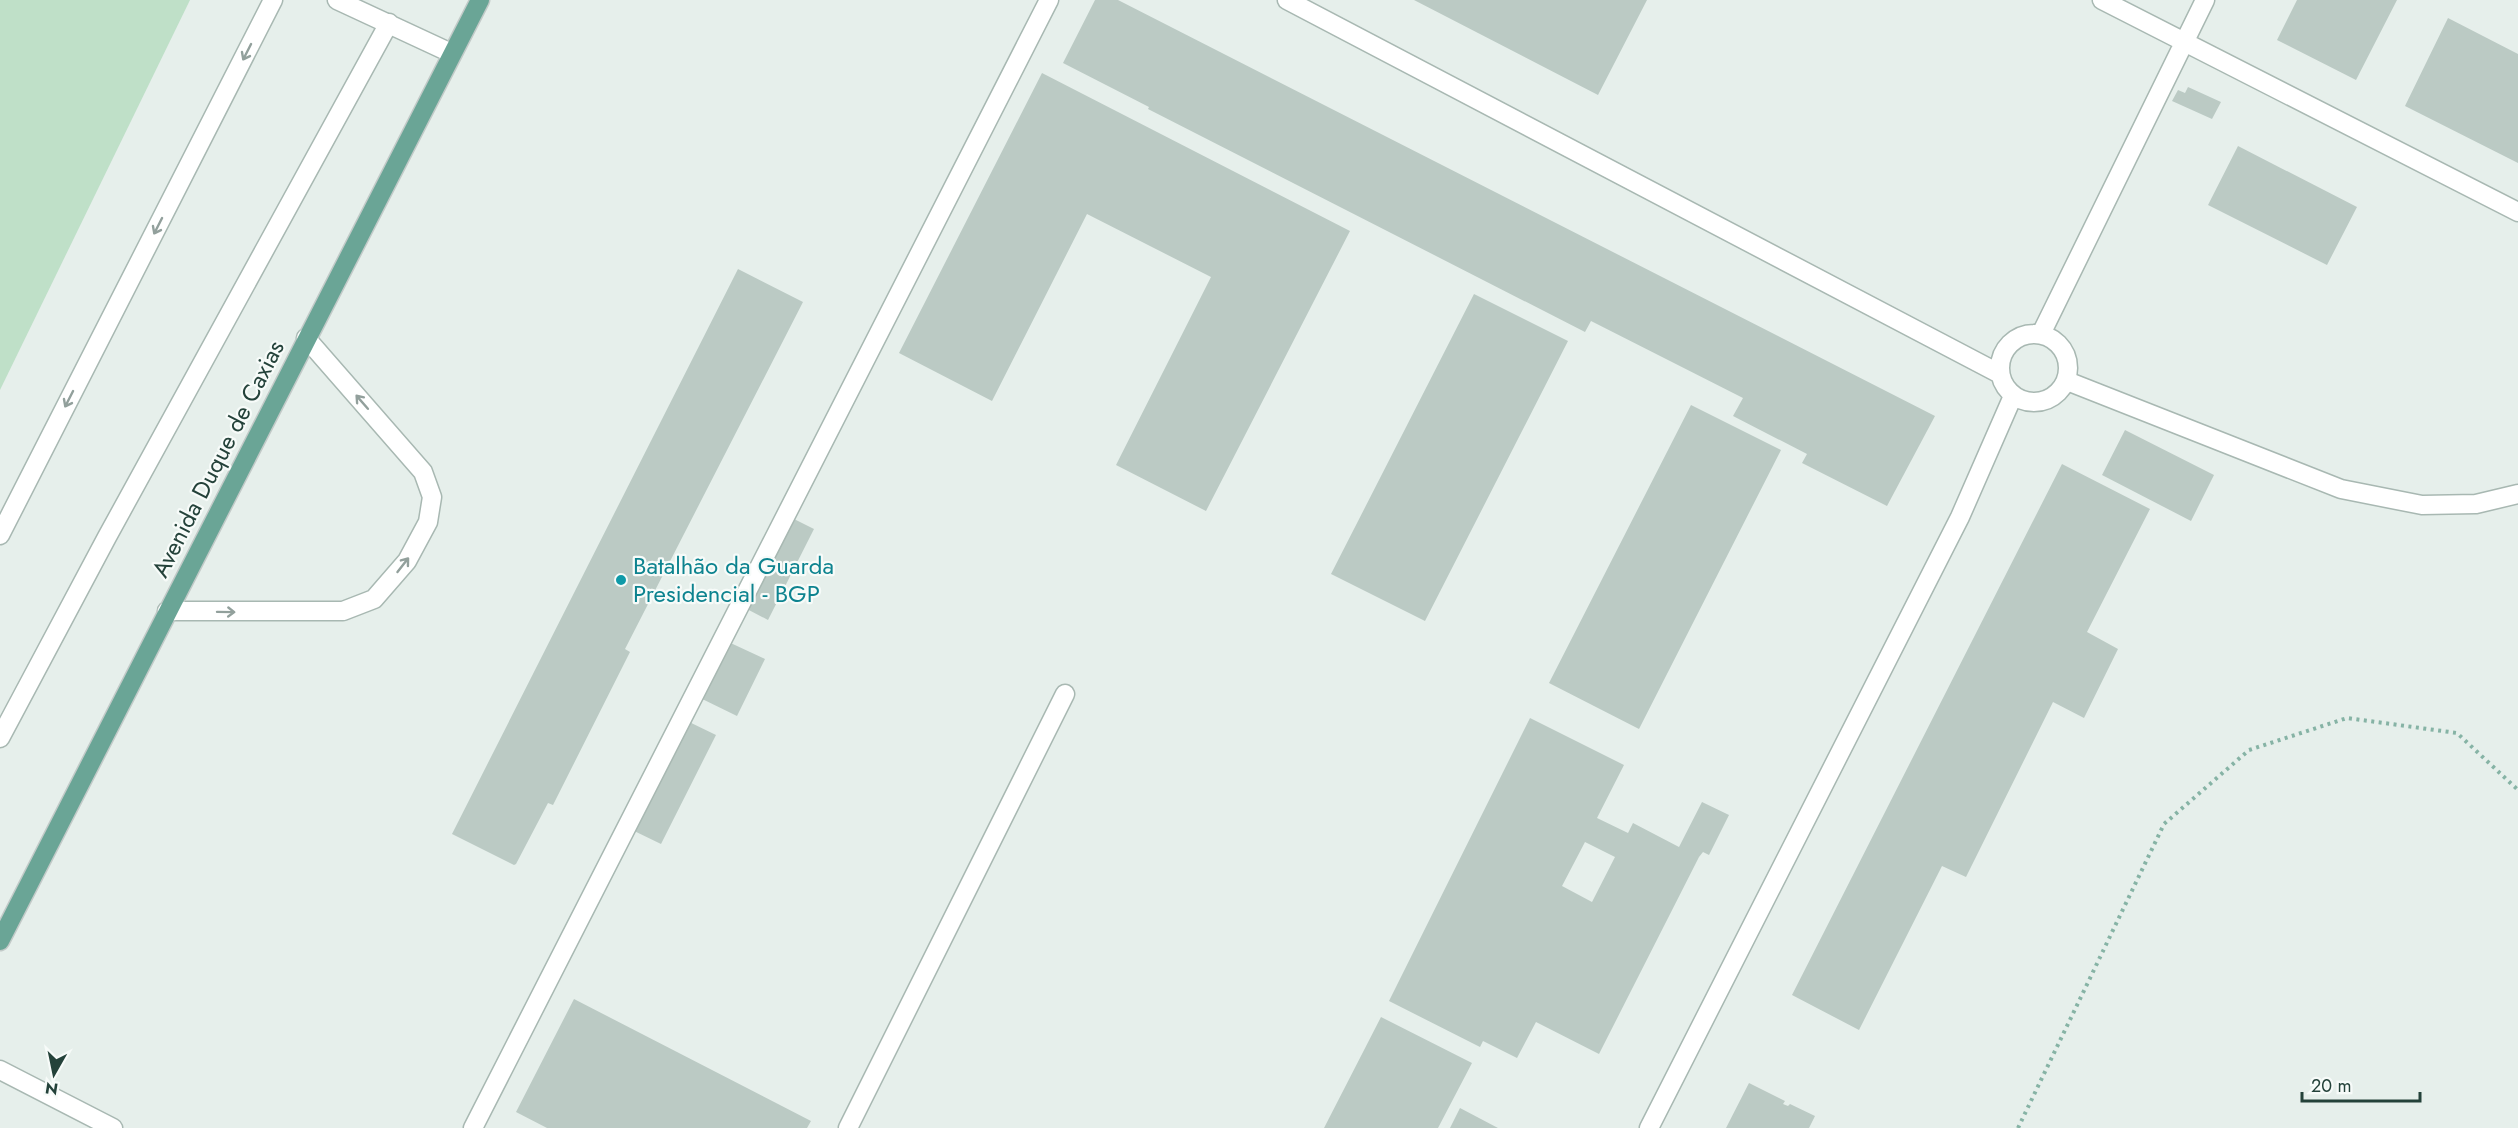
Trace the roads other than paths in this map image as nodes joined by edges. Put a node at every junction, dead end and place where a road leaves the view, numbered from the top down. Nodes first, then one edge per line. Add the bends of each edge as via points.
1 (273, 0) edge
2 (337, 0) edge
3 (480, 0) edge
4 (1049, 0) edge
5 (1287, 0) edge
6 (2102, 0) edge
7 (2205, 0) edge
8 (389, 23) junction
9 (2184, 42) junction
10 (451, 53) junction
11 (2518, 212) edge
12 (2041, 334) junction
13 (306, 338) junction
14 (2000, 374) junction
15 (2067, 381) junction
16 (2013, 396) junction
17 (2518, 494) edge
18 (0, 535) edge
19 (167, 611) junction
20 (1065, 694) dead end
21 (0, 738) edge
22 (0, 941) edge
23 (0, 1070) edge
24 (113, 1128) edge
25 (473, 1128) edge
26 (848, 1128) edge
27 (1649, 1128) edge

1 -> 18 street
2 - 8 street
3 - 10 main road, Avenida Duque de Caxias
4 - 25 street
5 - 14 street
6 - 9 street
7 - 9 street
8 - 10 street
8 - 21 street
9 - 11 street
9 - 12 street
10 - 13 main road, Avenida Duque de Caxias
12 - 14 street via 2022,336 2006,348 2000,360
12 - 15 street via 2055,340 2065,351
13 - 19 main road, Avenida Duque de Caxias
19 -> 13 street via 343,611 374,599 407,561 428,522 432,497 423,472
14 - 16 street
15 - 16 street via 2058,394 2044,402 2028,403
15 - 17 street via 2341,489 2422,506 2476,504
16 - 27 street via 1960,517
19 - 22 main road, Avenida Duque de Caxias
20 - 26 street
23 - 24 street

